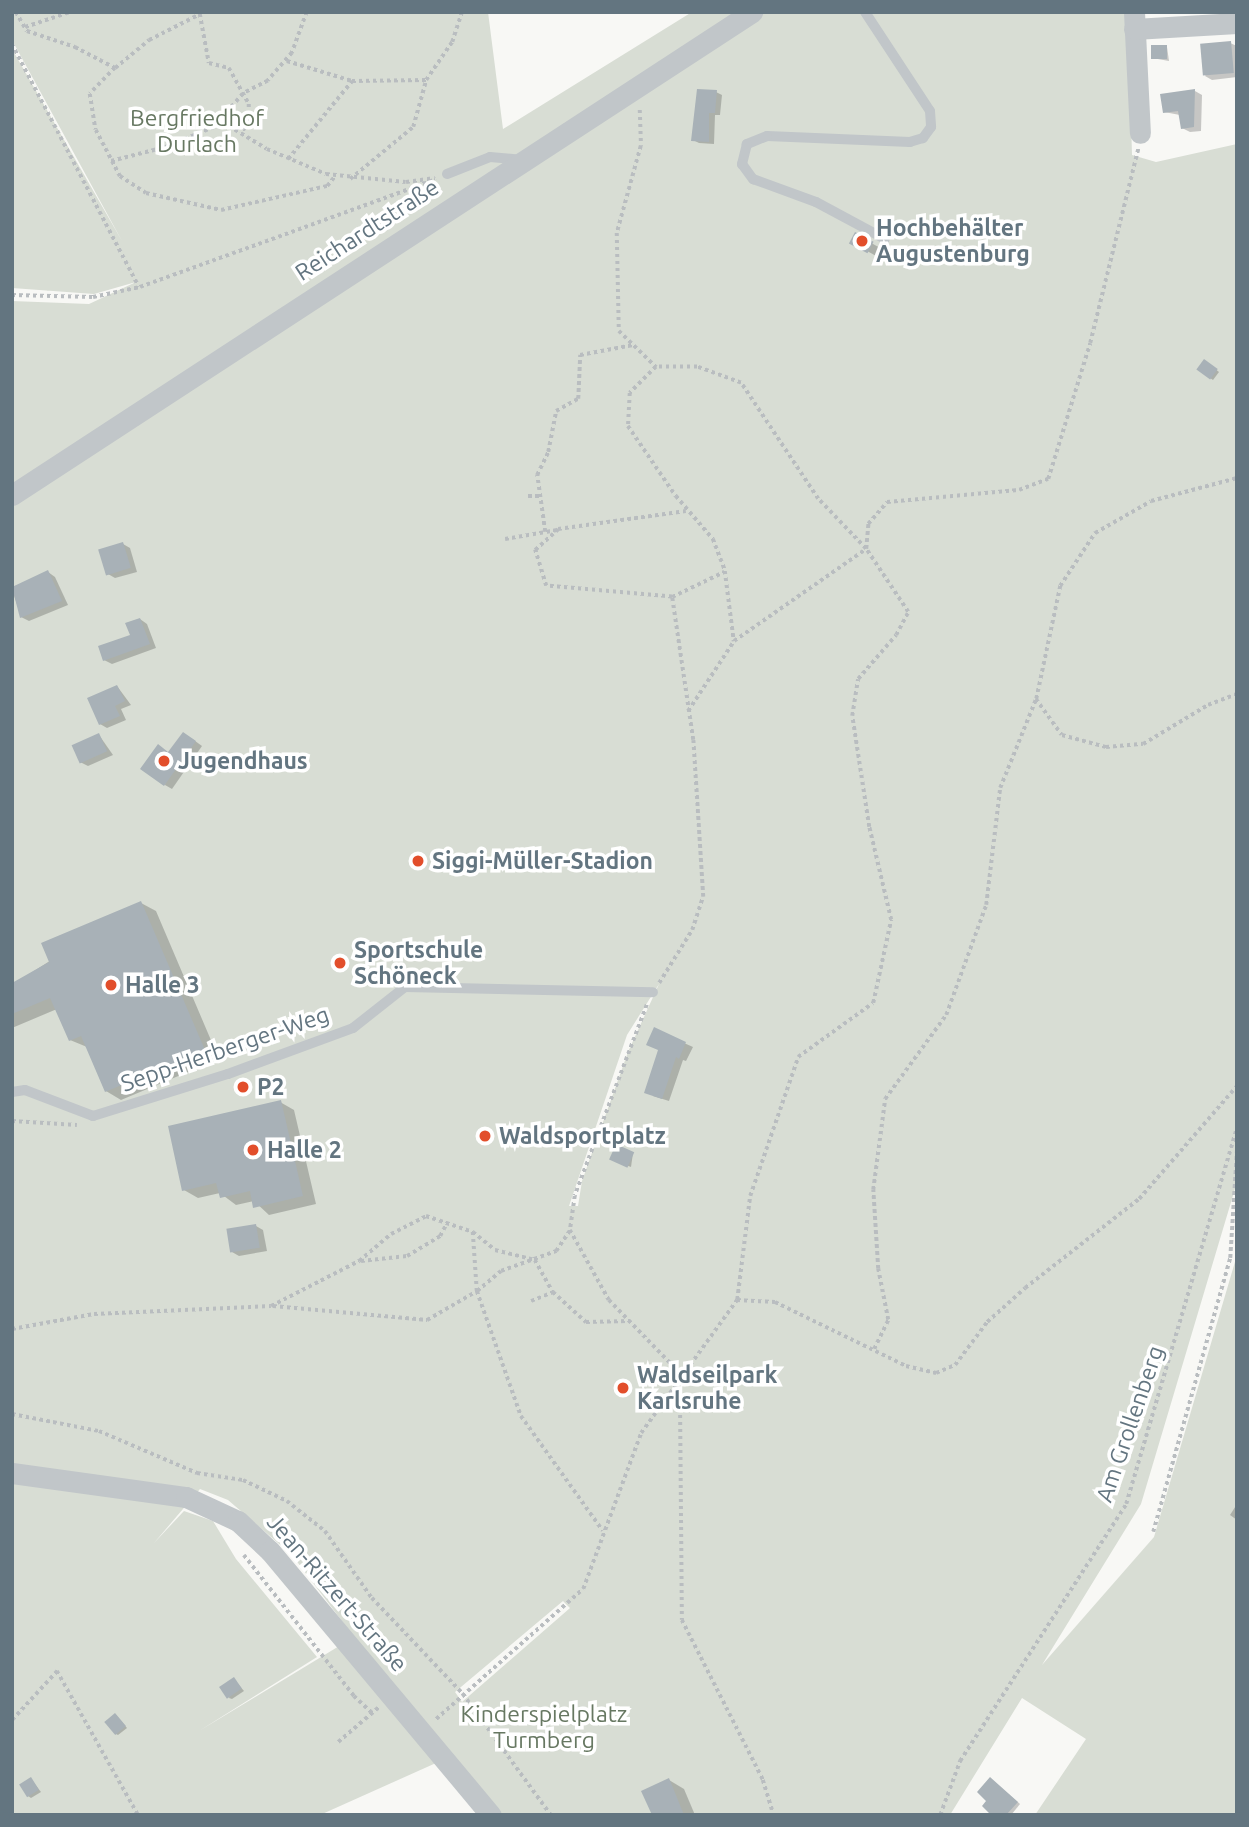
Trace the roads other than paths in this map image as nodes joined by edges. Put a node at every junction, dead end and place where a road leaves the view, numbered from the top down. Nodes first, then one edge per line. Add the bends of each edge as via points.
1 (752, 12) edge
2 (865, 12) edge
3 (1134, 21) edge
4 (1237, 23) edge
5 (1140, 133) road end
6 (523, 160) junction
7 (444, 176) road end
8 (885, 239) dead end
9 (12, 495) edge
10 (653, 992) road end
11 (12, 1092) edge
12 (12, 1473) edge
13 (491, 1815) edge

1 - 6 street, Reichardtstraße
2 - 8 lane via 930,111 931,127 923,138 910,142 768,136 747,144 742,164 753,179 816,202
3 - 4 street
3 - 5 street
6 - 7 lane via 490,157
6 - 9 street, Reichardtstraße
10 - 11 lane, Sepp-Herberger-Weg via 405,987 353,1028 93,1116 25,1090
12 - 13 street, Jean-Ritzert-Straße via 148,1490 186,1497 223,1511 270,1550

